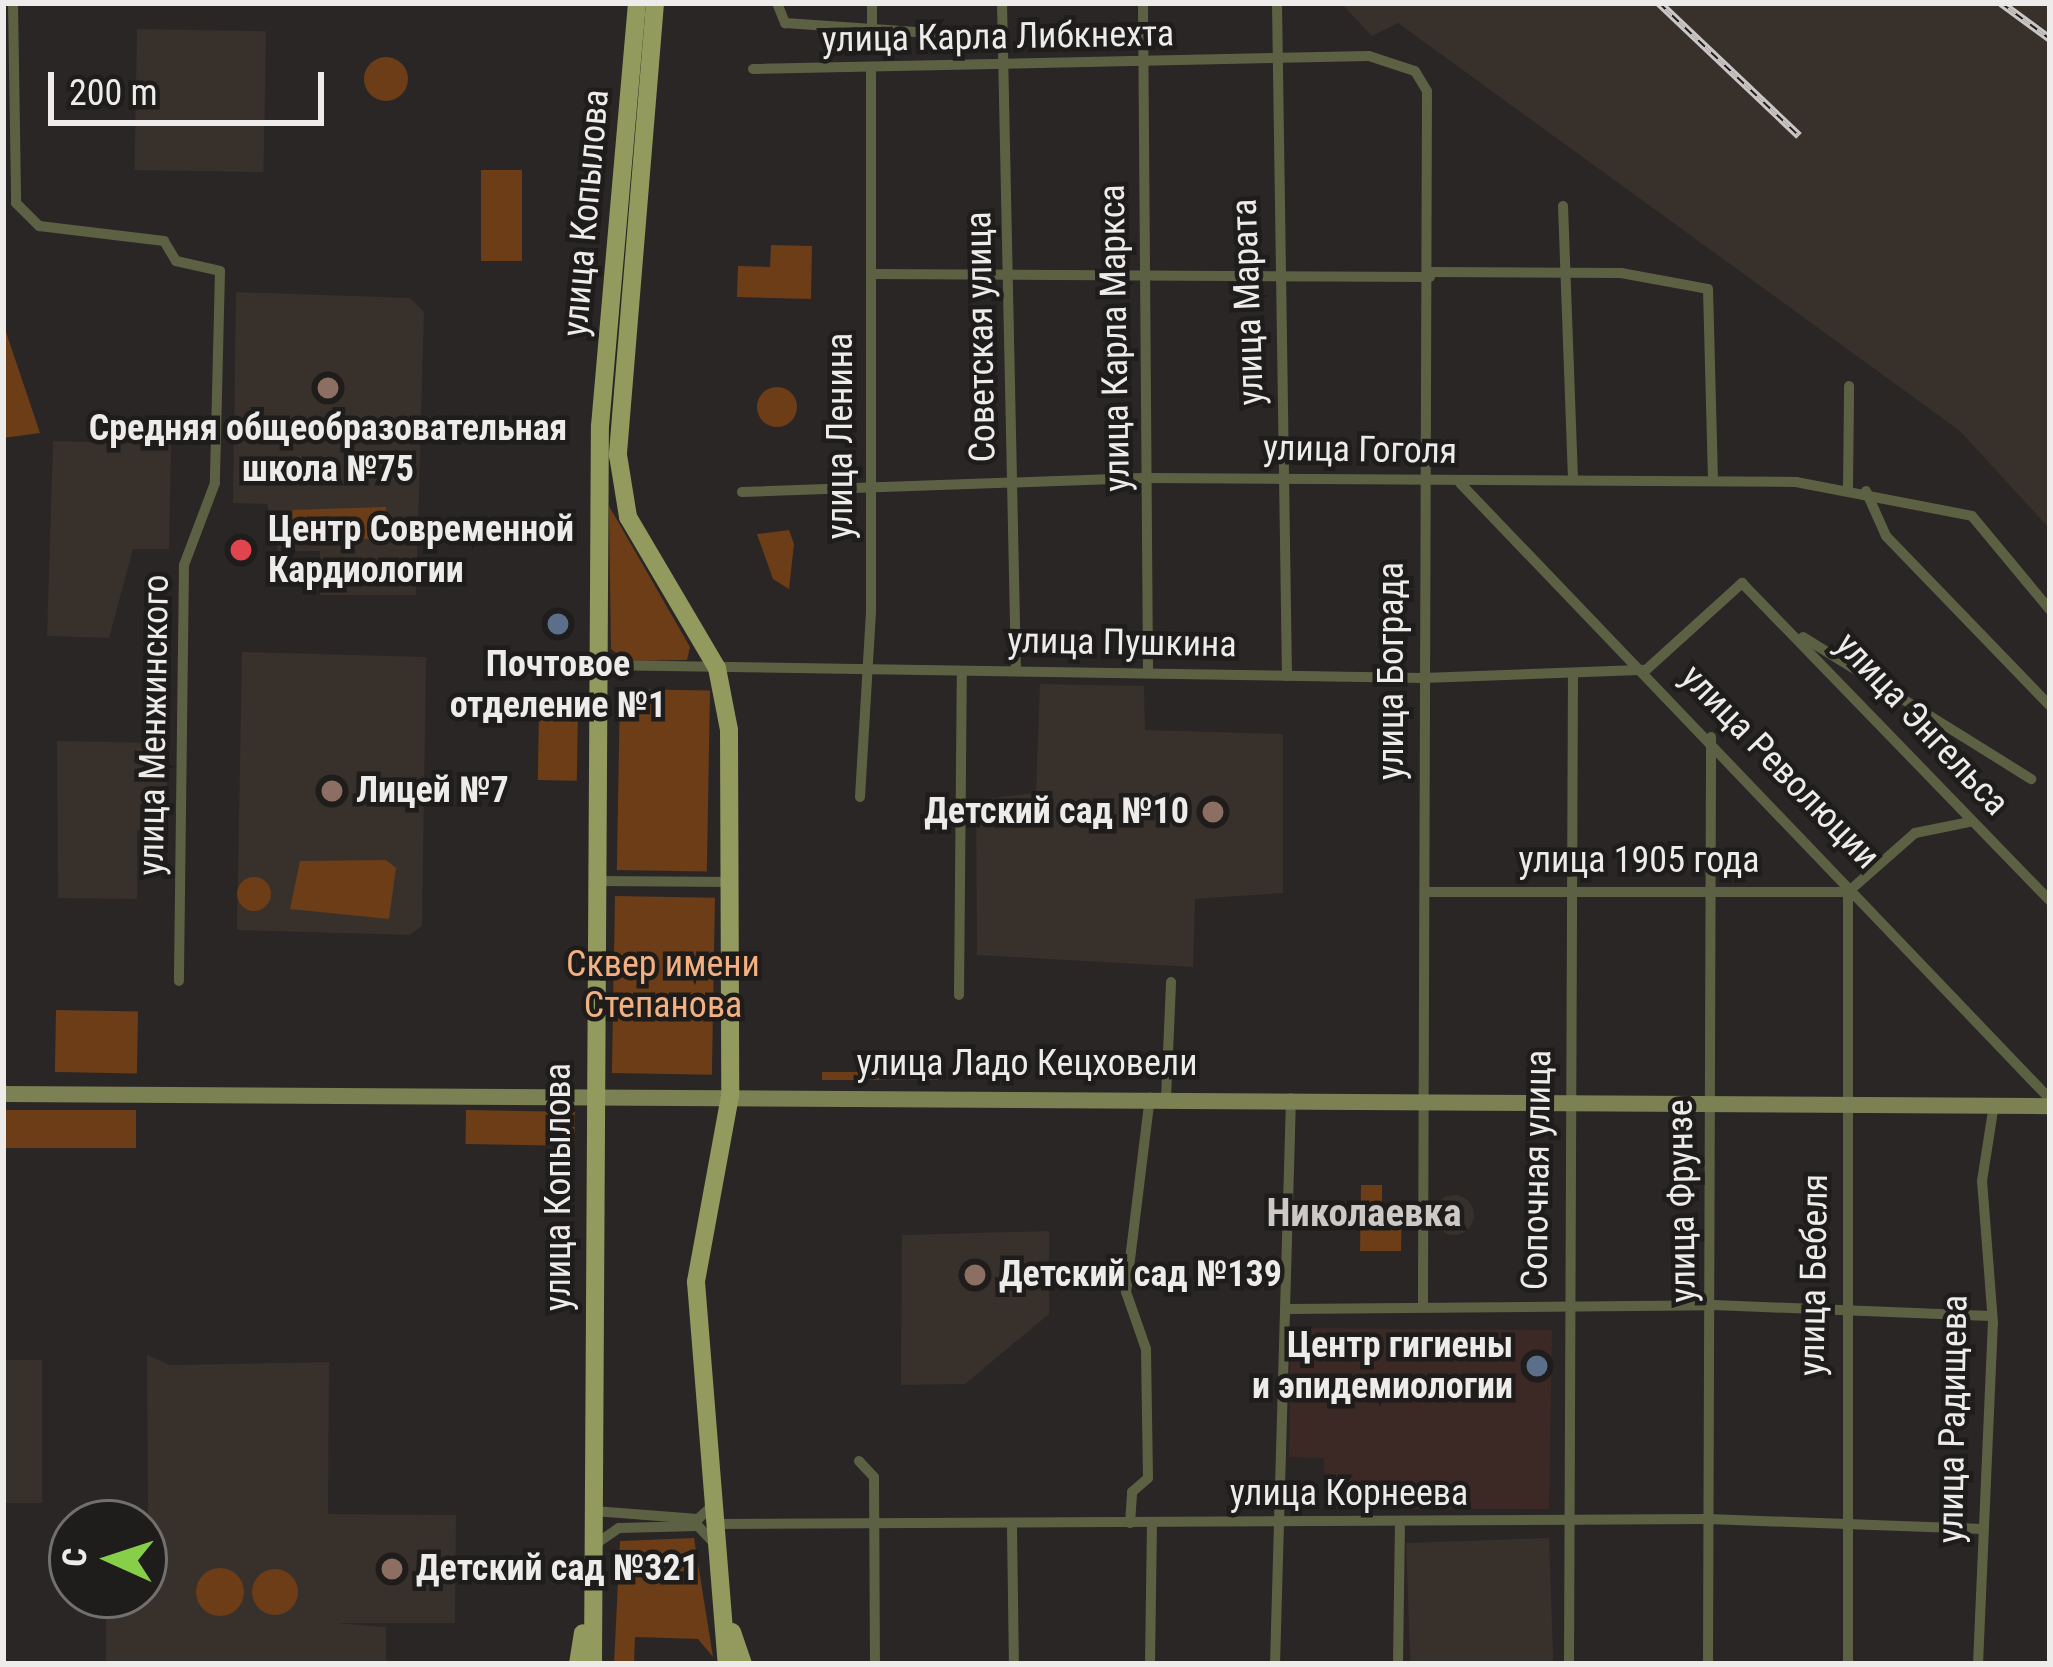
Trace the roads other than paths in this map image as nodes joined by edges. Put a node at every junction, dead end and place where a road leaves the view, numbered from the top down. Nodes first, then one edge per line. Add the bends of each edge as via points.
1 (13, 3) edge
2 (637, 3) edge
3 (655, 3) edge
4 (778, 3) edge
5 (872, 3) edge
6 (1002, 3) edge
7 (1143, 3) edge
8 (1277, 3) edge
9 (872, 27) junction
10 (1003, 38) junction
11 (1388, 58) joint
12 (1276, 59) junction
13 (1143, 62) junction
14 (1006, 63) junction
15 (753, 69) dead end
16 (872, 73) junction
17 (16, 203) junction
18 (1563, 206) dead end
19 (3, 210) edge
20 (1146, 270) junction
21 (1279, 271) junction
22 (1012, 272) junction
23 (1571, 273) junction
24 (872, 274) junction
25 (1430, 275) junction
26 (1850, 386) dead end
27 (1574, 475) junction
28 (1713, 476) junction
29 (1149, 478) junction
30 (1284, 478) junction
31 (1013, 483) junction
32 (1460, 483) junction
33 (1426, 484) junction
34 (1848, 489) junction
35 (870, 490) junction
36 (1865, 491) junction
37 (742, 492) dead end
38 (2050, 610) edge
39 (1803, 638) junction
40 (598, 665) junction
41 (717, 668) junction
42 (1016, 670) junction
43 (1646, 670) junction
44 (962, 671) junction
45 (869, 672) junction
46 (1148, 672) junction
47 (1573, 675) junction
48 (1287, 676) junction
49 (1423, 678) junction
50 (2050, 706) edge
51 (1711, 737) junction
52 (2031, 778) dead end
53 (860, 797) dead end
54 (1969, 822) junction
55 (594, 881) junction
56 (733, 882) junction
57 (1850, 889) junction
58 (1710, 890) junction
59 (1570, 891) junction
60 (1429, 892) junction
61 (2050, 901) edge
62 (179, 981) dead end
63 (1171, 982) dead end
64 (959, 995) dead end
65 (3, 1094) edge
66 (592, 1094) junction
67 (730, 1096) junction
68 (1158, 1097) junction
69 (1291, 1098) junction
70 (1429, 1099) junction
71 (1569, 1100) junction
72 (1710, 1100) junction
73 (1846, 1101) junction
74 (2050, 1102) edge
75 (1994, 1104) junction
76 (1565, 1304) junction
77 (1714, 1305) junction
78 (1423, 1306) junction
79 (1288, 1309) junction
80 (1990, 1316) junction
81 (1843, 1317) junction
82 (860, 1461) dead end
83 (591, 1509) junction
84 (1708, 1519) junction
85 (1569, 1522) junction
86 (1130, 1523) junction
87 (1845, 1523) junction
88 (1152, 1524) junction
89 (1280, 1524) junction
90 (711, 1525) junction
91 (876, 1527) junction
92 (1012, 1527) junction
93 (1400, 1527) junction
94 (1983, 1528) junction
95 (591, 1549) junction
96 (718, 1569) junction
97 (590, 1580) junction
98 (578, 1664) edge
99 (593, 1664) edge
100 (727, 1664) edge
101 (743, 1664) edge
102 (875, 1664) edge
103 (1014, 1664) edge
104 (1150, 1664) edge
105 (1275, 1664) edge
106 (1398, 1664) edge
107 (1569, 1664) edge
108 (1708, 1664) edge
109 (1849, 1664) edge
110 (1978, 1664) edge

1 - 17 street
2 - 40 main road, улица Копылова via 600,426
3 - 41 main road, улица Копылова via 619,481 642,552
4 - 9 street, улица Карла Либкнехта via 785,23
5 - 9 street
6 - 10 street, Советская улица
7 - 13 street, улица Карла Маркса
8 - 12 street, улица Марата
9 - 10 street, улица Карла Либкнехта
10 - 14 street, Советская улица
11 - 12 street, улица Карла Либкнехта
11 - 25 street, улица Бограда via 1427,91
12 - 13 street, улица Карла Либкнехта
12 - 21 street, улица Марата
13 - 14 street, улица Карла Либкнехта
13 - 20 street, улица Карла Маркса
14 - 16 street, улица Карла Либкнехта
14 - 22 street, Советская улица
15 - 16 street, улица Карла Либкнехта
16 - 24 street, улица Ленина
17 - 19 street
17 - 62 street, улица Менжинского via 39,226 164,241 176,261 220,271 215,483 184,565
18 - 23 street
20 - 21 street
20 - 22 street
20 - 29 street, улица Карла Маркса
21 - 25 street
21 - 30 street, улица Марата
22 - 24 street
22 - 31 street, Советская улица
23 - 25 street
23 - 27 street
23 - 28 street via 1691,280 1709,293
24 - 35 street, улица Ленина
25 - 33 street, улица Бограда
26 - 34 street
27 - 28 street, улица Гоголя
27 - 32 street, улица Гоголя
28 - 34 street, улица Гоголя
29 - 30 street, улица Гоголя
29 - 31 street, улица Гоголя
29 - 46 street, улица Карла Маркса
30 - 33 street, улица Гоголя
30 - 48 street, улица Марата
31 - 35 street, улица Гоголя
31 - 42 street, Советская улица
32 - 33 street, улица Гоголя
32 - 43 street, улица Революции
33 - 49 street, улица Бограда
34 - 36 street, улица Гоголя
35 - 37 street, улица Гоголя
35 - 45 street, улица Ленина
36 - 38 street, улица Гоголя via 1972,516
36 - 50 street via 1886,536 1955,617
39 - 43 street, улица Энгельса via 1747,585 1730,586
39 - 52 street, улица Энгельса
39 - 54 street, улица Энгельса
40 - 41 street, улица Пушкина
40 - 55 main road, улица Копылова
41 - 45 street, улица Пушкина
41 - 56 main road
42 - 44 street, улица Пушкина
42 - 46 street, улица Пушкина
43 - 47 street, улица Пушкина
43 - 51 street, улица Революции
44 - 45 street, улица Пушкина
44 - 64 street
45 - 53 street, улица Ленина
46 - 48 street, улица Пушкина
47 - 49 street, улица Пушкина
47 - 59 street, Сопочная улица
48 - 49 street, улица Пушкина
49 - 60 street, улица Бограда
51 - 57 street, улица Революции
51 - 58 street, улица Фрунзе
54 - 57 street via 1915,833
54 - 61 street, улица Энгельса
55 - 56 street
55 - 66 main road, улица Копылова
56 - 67 main road
57 - 58 street, улица 1905 года
57 - 73 street, улица Бебеля
57 - 74 street, улица Революции
58 - 59 street, улица 1905 года
58 - 72 street, улица Фрунзе
59 - 60 street, улица 1905 года
59 - 71 street, Сопочная улица
60 - 70 street, улица Бограда
63 - 68 street
65 - 66 main road, улица Ладо Кецховели
66 - 67 main road, улица Ладо Кецховели
66 - 83 main road, улица Копылова
67 - 68 main road, улица Ладо Кецховели
67 - 90 main road via 696,1282
68 - 69 main road, улица Ладо Кецховели
68 - 86 street via 1126,1292 1146,1348 1148,1478 1132,1492
69 - 70 main road, улица Ладо Кецховели
69 - 79 street
70 - 71 main road, улица Ладо Кецховели
70 - 78 street, улица Бограда
71 - 72 main road, улица Ладо Кецховели
71 - 76 street, Сопочная улица
72 - 73 main road, улица Ладо Кецховели
72 - 77 street, улица Фрунзе
73 - 75 main road, улица Ладо Кецховели
73 - 81 street, улица Бебеля
74 - 75 main road, улица Ладо Кецховели
75 - 80 street, улица Радищева via 1982,1181
76 - 77 street
76 - 78 street
76 - 85 street, Сопочная улица
77 - 81 street
77 - 84 street, улица Фрунзе
78 - 79 street
79 - 89 street
80 - 81 street
80 - 94 street, улица Радищева
81 - 87 street, улица Бебеля
82 - 91 street via 874,1477
83 - 90 street, улица Корнеева via 619,1520
83 - 95 main road, улица Копылова
84 - 85 street, улица Корнеева
84 - 87 street, улица Корнеева
84 - 108 street, улица Фрунзе
85 - 93 street, улица Корнеева
85 - 107 street, Сопочная улица
86 - 88 street, улица Корнеева
86 - 92 street, улица Корнеева
87 - 94 street, улица Корнеева
87 - 109 street, улица Бебеля
88 - 89 street, улица Корнеева
88 - 104 street
89 - 93 street, улица Корнеева
89 - 105 street
90 - 91 street, улица Корнеева
90 - 95 street via 620,1528
90 - 96 main road
91 - 92 street, улица Корнеева
91 - 102 street
92 - 103 street
93 - 106 street
94 - 110 street, улица Радищева
95 - 97 main road, улица Копылова
96 - 100 main road
96 - 101 main road
97 - 98 main road, улица Копылова
97 - 99 main road, улица Копылова

